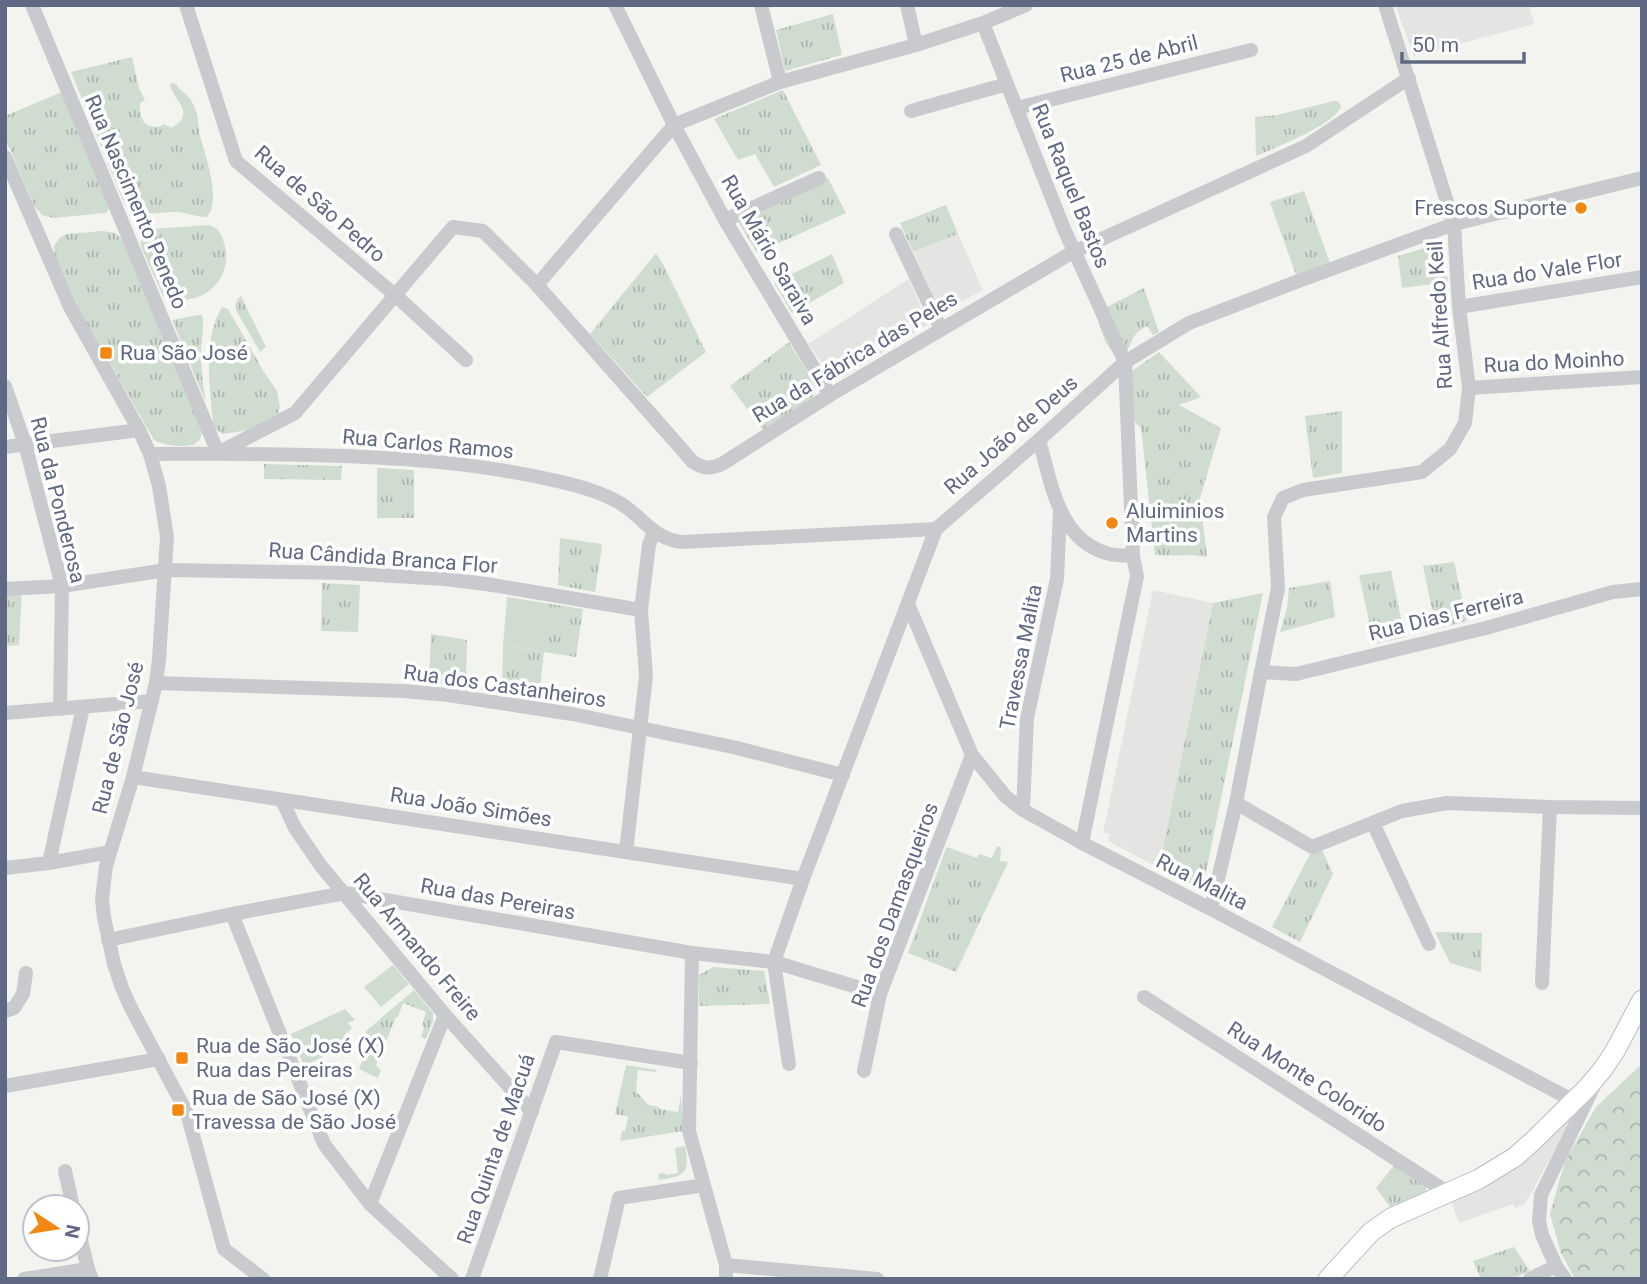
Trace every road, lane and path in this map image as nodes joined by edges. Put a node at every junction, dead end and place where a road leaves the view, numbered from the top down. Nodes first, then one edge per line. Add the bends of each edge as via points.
1 (32, 5) edge
2 (186, 5) edge
3 (615, 5) edge
4 (761, 5) edge
5 (907, 5) edge
6 (1026, 5) edge
7 (1385, 5) edge
8 (983, 23) junction
9 (916, 45) junction
10 (1251, 50) dead end
11 (1409, 78) junction
12 (780, 82) junction
13 (1007, 84) junction
14 (1017, 108) junction
15 (911, 111) dead end
16 (674, 125) junction
17 (5, 157) edge
18 (820, 178) dead end
19 (1642, 178) edge
20 (724, 220) junction
21 (1454, 224) junction
22 (895, 233) dead end
23 (1073, 251) junction
24 (1642, 277) edge
25 (537, 285) junction
26 (395, 295) junction
27 (1458, 307) junction
28 (941, 329) junction
29 (466, 360) dead end
30 (1125, 362) junction
31 (1642, 377) edge
32 (5, 386) edge
33 (1469, 388) junction
34 (830, 395) junction
35 (139, 430) junction
36 (1040, 440) junction
37 (25, 444) junction
38 (5, 447) edge
39 (218, 453) junction
40 (150, 454) junction
41 (1060, 512) junction
42 (936, 529) junction
43 (654, 531) junction
44 (1133, 556) junction
45 (166, 570) junction
46 (62, 586) junction
47 (5, 589) edge
48 (1642, 589) edge
49 (908, 604) junction
50 (641, 610) junction
51 (1261, 672) junction
52 (156, 683) junction
53 (152, 701) junction
54 (83, 707) junction
55 (60, 709) junction
56 (5, 713) edge
57 (640, 729) junction
58 (972, 755) junction
59 (843, 775) junction
60 (133, 777) junction
61 (282, 800) junction
62 (1236, 803) junction
63 (1550, 807) junction
64 (1642, 808) edge
65 (1023, 810) junction
66 (1373, 823) junction
67 (1082, 843) junction
68 (110, 852) junction
69 (626, 852) junction
70 (49, 863) junction
71 (5, 868) edge
72 (803, 879) junction
73 (345, 893) junction
74 (1211, 909) junction
75 (232, 914) junction
76 (108, 940) junction
77 (1430, 944) dead end
78 (692, 953) junction
79 (774, 962) junction
80 (26, 973) dead end
81 (1542, 983) dead end
82 (880, 994) junction
83 (1144, 997) dead end
84 (1642, 1000) edge
85 (5, 1011) edge
86 (445, 1015) junction
87 (159, 1059) junction
88 (691, 1063) junction
89 (789, 1064) dead end
90 (1603, 1069) junction
91 (864, 1071) dead end
92 (5, 1086) edge
93 (1574, 1101) junction
94 (531, 1112) junction
95 (65, 1171) dead end
96 (704, 1185) junction
97 (1447, 1192) junction
98 (70, 1193) edge
99 (370, 1204) junction
100 (726, 1272) edge
101 (1561, 1273) edge
102 (90, 1274) edge
103 (24, 1279) edge
104 (263, 1279) edge
105 (452, 1279) edge
106 (472, 1279) edge
107 (600, 1279) edge
108 (877, 1279) edge
109 (1328, 1279) edge
110 (1530, 1279) edge

1 - 39 street, Rua Nascimento Penedo
2 - 26 street, Rua de São Pedro via 236,160
3 - 16 street, Rua Mário Saraiva
4 - 12 street
5 - 9 street
6 - 8 street
7 - 11 street, Rua Alfredo Keil
8 - 9 street
8 - 13 street, Rua Raquel Bastos
9 - 12 street
10 - 14 street, Rua 25 de Abril
11 - 21 street, Rua Alfredo Keil
11 - 23 street, Rua da Fábrica das Peles via 1306,146
12 - 16 street
13 - 14 street, Rua Raquel Bastos
13 - 15 street
14 - 23 street, Rua Raquel Bastos
16 - 20 street, Rua Mário Saraiva
16 - 25 street
17 - 35 street, Rua de São José via 70,307
18 - 20 street
19 - 21 street, Rua João de Deus
20 - 34 street, Rua Mário Saraiva
21 - 27 street, Rua Alfredo Keil
21 - 30 street, Rua João de Deus via 1189,323
22 - 28 street
23 - 28 street, Rua da Fábrica das Peles
23 - 30 street, Rua Raquel Bastos
24 - 27 street, Rua do Vale Flor
25 - 26 street via 483,231 453,227
25 - 34 street, Rua da Fábrica das Peles via 703,468 722,464
26 - 29 street, Rua de São Pedro
26 - 39 street via 295,413
27 - 33 street, Rua Alfredo Keil
28 - 34 street, Rua da Fábrica das Peles
30 - 36 street, Rua João de Deus
30 - 44 street
31 - 33 street, Rua do Moinho
32 - 37 street, Rua da Ponderosa
33 - 51 street, Rua Alfredo Keil via 1465,423 1450,449 1422,472 1303,490 1283,499 1274,517 1278,588
35 - 37 street
35 - 40 street, Rua de São José
36 - 41 street, Travessa Malita
36 - 42 street, Rua João de Deus
37 - 38 street
37 - 46 street, Rua da Ponderosa
39 - 40 street, Rua Carlos Ramos
39 - 43 street, Rua Carlos Ramos via 418,460 512,471 594,491 625,507
40 - 45 street, Rua de São José via 166,524
41 - 44 street, Travessa Malita via 1073,532 1092,548
41 - 65 street, Travessa Malita via 1056,579 1027,718
42 - 43 street, Rua Carlos Ramos via 683,542
42 - 49 street, Rua João de Deus
43 - 50 street
44 - 67 street via 1137,576
45 - 46 street, Rua Cândida Branca Flor
45 - 50 street, Rua Cândida Branca Flor via 445,579
45 - 52 street, Rua de São José
46 - 47 street, Rua Cândida Branca Flor
46 - 55 street, Rua da Ponderosa
48 - 51 street, Rua Dias Ferreira via 1613,592 1296,674
49 - 58 street, Rua Malita
49 - 59 street, Rua João de Deus
50 - 57 street via 646,676
51 - 62 street, Rua Alfredo Keil
52 - 53 street, Rua de São José
52 - 57 street, Rua dos Castanheiros via 425,693 572,714
53 - 54 street
53 - 60 street, Rua de São José
54 - 55 street
54 - 70 street
55 - 56 street
57 - 59 street, Rua dos Castanheiros
57 - 69 street
58 - 65 street, Rua Malita via 1006,797
58 - 82 street, Rua dos Damasqueiros
59 - 72 street, Rua João de Deus
60 - 61 street, Rua João Simões
60 - 68 street, Rua de São José
61 - 69 street, Rua João Simões
61 - 73 street, Rua Armando Freire via 295,828
62 - 66 street via 1312,847
62 - 74 street, Rua Alfredo Keil
63 - 64 street
63 - 66 street via 1447,803 1402,811
63 - 81 street
65 - 67 street, Rua Malita
66 - 77 street
67 - 74 street, Rua Malita
68 - 70 street
68 - 76 street, Rua de São José via 102,899
69 - 72 street, Rua João Simões
70 - 71 street
72 - 79 street, Rua João de Deus
73 - 75 street, Rua das Pereiras
73 - 78 street, Rua das Pereiras
73 - 86 street, Rua Armando Freire
74 - 93 street, Rua Malita
75 - 76 street, Rua das Pereiras
75 - 99 street via 324,1144
76 - 87 street, Rua de São José via 122,988
78 - 79 street, Rua das Pereiras
78 - 88 street
79 - 82 street, Rua das Pereiras
79 - 89 street, Rua João de Deus
80 - 85 street via 23,994 14,1008
82 - 91 street, Rua dos Damasqueiros
83 - 97 street, Rua Monte Colorido
84 - 90 street
86 - 94 street, Rua Armando Freire
86 - 99 street
87 - 92 street
87 - 104 street, Rua de São José via 187,1113 224,1248
88 - 94 street, Rua Quinta de Macuá via 556,1042
88 - 96 street via 689,1132
90 - 93 street
90 - 101 street via 1541,1195 1542,1235
93 - 97 street via 1515,1157
94 - 106 street, Rua Quinta de Macuá
95 - 98 street
96 - 100 street
96 - 107 street via 619,1198
97 - 109 street via 1371,1232
99 - 105 street
100 - 108 street
101 - 110 street
102 - 103 street

